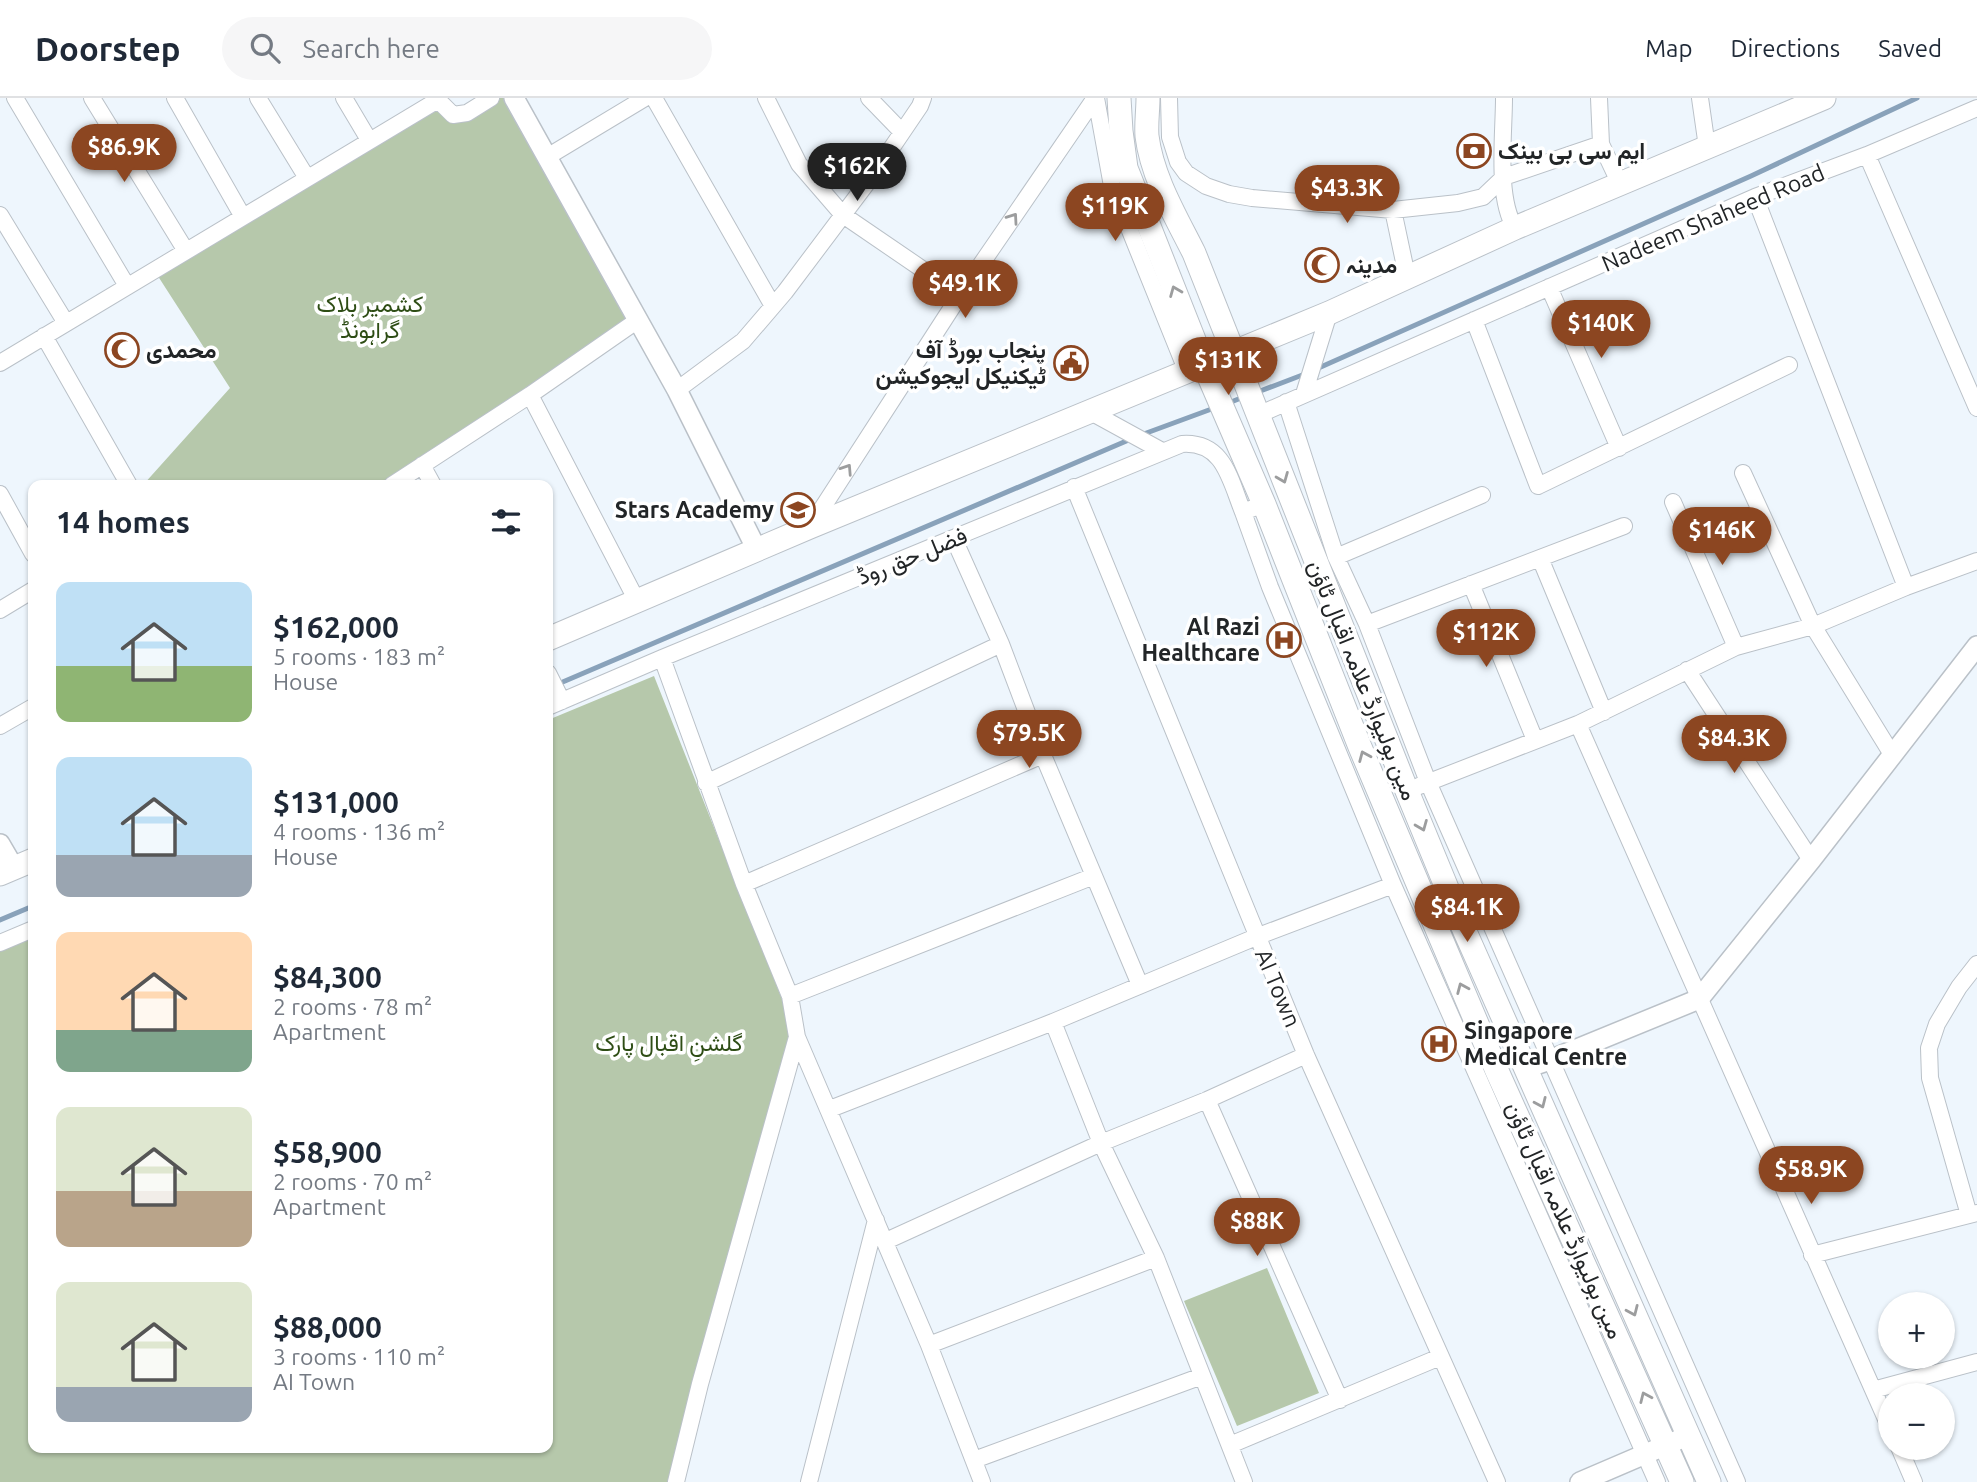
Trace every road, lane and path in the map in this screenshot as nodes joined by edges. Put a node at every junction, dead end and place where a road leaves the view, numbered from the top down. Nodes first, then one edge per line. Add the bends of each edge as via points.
1 (15, 98) edge
2 (92, 98) edge
3 (175, 98) edge
4 (258, 98) edge
5 (344, 98) edge
6 (491, 98) edge
7 (514, 98) edge
8 (645, 98) edge
9 (654, 98) edge
10 (766, 98) edge
11 (869, 98) edge
12 (923, 98) edge
13 (1096, 98) edge
14 (1119, 98) edge
15 (1148, 98) edge
16 (1169, 98) edge
17 (1504, 98) edge
18 (1599, 98) edge
19 (1700, 98) edge
20 (1824, 98) edge
21 (437, 99) edge
22 (1977, 108) edge
23 (902, 132) junction
24 (369, 140) junction
25 (1601, 144) junction
26 (1707, 147) junction
27 (1867, 155) junction
28 (547, 156) junction
29 (1186, 173) junction
30 (1504, 177) junction
31 (307, 178) junction
32 (1620, 184) junction
33 (1165, 193) junction
34 (1755, 197) junction
35 (1393, 211) junction
36 (0, 215) edge
37 (843, 215) junction
38 (243, 217) junction
39 (1515, 228) junction
40 (187, 251) junction
41 (1407, 276) junction
42 (127, 286) junction
43 (1549, 287) junction
44 (960, 295) junction
45 (773, 306) junction
46 (1329, 313) junction
47 (638, 320) junction
48 (1474, 320) junction
49 (66, 323) junction
50 (44, 337) junction
51 (1, 360) edge
52 (1237, 362) junction
53 (1788, 365) dead end
54 (1200, 371) junction
55 (677, 390) junction
56 (1305, 390) junction
57 (530, 395) junction
58 (1286, 402) junction
59 (1977, 408) edge
60 (1256, 410) junction
61 (1089, 411) junction
62 (1619, 448) junction
63 (1162, 451) junction
64 (422, 465) junction
65 (1743, 473) dead end
66 (126, 480) edge
67 (400, 480) edge
68 (430, 480) edge
69 (1074, 487) junction
70 (1482, 495) dead end
71 (1, 497) edge
72 (1673, 502) dead end
73 (1253, 508) junction
74 (1624, 526) dead end
75 (810, 527) junction
76 (954, 539) junction
77 (28, 545) edge
78 (758, 550) junction
79 (1336, 557) junction
80 (1540, 558) junction
81 (1977, 561) edge
82 (1471, 584) junction
83 (1906, 587) junction
84 (28, 593) edge
85 (637, 601) junction
86 (0, 610) edge
87 (1367, 624) junction
88 (1812, 626) junction
89 (553, 637) edge
90 (1002, 644) junction
91 (1977, 646) edge
92 (1736, 647) junction
93 (662, 658) junction
94 (1687, 670) junction
95 (556, 700) edge
96 (28, 710) edge
97 (1604, 712) junction
98 (1578, 724) junction
99 (0, 726) edge
100 (1535, 740) junction
101 (1043, 755) junction
102 (1893, 756) junction
103 (706, 783) junction
104 (1418, 786) junction
105 (0, 844) edge
106 (1811, 860) junction
107 (16, 867) edge
108 (1094, 876) junction
109 (744, 884) junction
110 (1393, 885) junction
111 (28, 931) edge
112 (1256, 937) junction
113 (0, 943) edge
114 (1977, 964) edge
115 (1140, 985) junction
116 (790, 996) junction
117 (1699, 999) junction
118 (1053, 1022) junction
119 (797, 1037) junction
120 (1306, 1055) junction
121 (1550, 1060) junction
122 (1526, 1068) junction
123 (1207, 1100) junction
124 (830, 1109) junction
125 (1101, 1143) junction
126 (1973, 1214) edge
127 (876, 1220) junction
128 (886, 1241) junction
129 (1812, 1255) junction
130 (1156, 1258) junction
131 (929, 1345) junction
132 (1440, 1357) junction
133 (1977, 1362) edge
134 (1202, 1376) junction
135 (1873, 1390) junction
136 (1340, 1400) junction
137 (1878, 1401) edge
138 (1688, 1436) junction
139 (1666, 1444) junction
140 (1230, 1445) junction
141 (1645, 1454) junction
142 (974, 1460) junction
143 (1905, 1460) edge
144 (676, 1482) edge
145 (809, 1482) edge
146 (982, 1482) edge
147 (1244, 1482) edge
148 (1497, 1482) edge
149 (1580, 1482) edge
150 (1657, 1482) edge
151 (1682, 1482) edge
152 (1709, 1482) edge
153 (1737, 1482) edge
154 (1914, 1482) edge

1 - 42 street
2 - 40 street
3 - 38 street
4 - 31 street
5 - 24 street
6 - 21 street via 467,113 453,115
7 - 28 street
8 - 28 street
9 - 45 street
10 - 37 street via 799,164
11 - 23 street
12 - 23 street
44 -> 13 street
13 - 54 street via 1112,186
54 -> 14 main road, مین بولیوارڈ علامہ اقبال ٹاؤن via 1126,168
15 - 33 main road via 1147,135
16 - 29 street via 1170,137
17 - 30 street
18 - 25 street
19 - 26 street
20 - 26 main road
21 - 24 street
22 - 27 street, Nadeem Shaheed Road
23 - 37 street
24 - 31 street
25 - 30 street
25 - 32 street
26 - 32 main road
27 - 34 street, Nadeem Shaheed Road
27 - 59 street
28 - 47 street
29 - 33 street
29 - 35 street via 1206,187 1229,194
30 - 35 street via 1483,197
30 - 39 street via 1509,217
31 - 38 street
32 - 39 main road
33 - 52 main road
34 - 43 street, Nadeem Shaheed Road
34 - 83 street
35 - 41 street
36 - 49 street
37 - 44 street
37 - 45 street
38 - 40 street
39 - 41 main road
40 - 42 street
41 - 46 main road
42 - 49 street
43 - 48 street, Nadeem Shaheed Road
43 - 62 street
75 -> 44 street
45 - 55 street via 743,341
46 - 52 main road
46 - 56 street
47 - 55 street
47 - 57 street
48 - 56 street, Nadeem Shaheed Road
48 - 62 street via 1538,486
49 - 50 street
50 - 51 street
50 - 66 street
52 - 54 main road
52 - 60 main road, مین بولیوارڈ علامہ اقبال ٹاؤن
53 - 62 street
54 - 61 main road
54 - 73 main road, مین بولیوارڈ علامہ اقبال ٹاؤن via 1227,417
55 - 78 street
56 - 58 street, Nadeem Shaheed Road
57 - 64 street
57 - 85 street
58 - 60 street, Nadeem Shaheed Road
58 - 79 street
60 -> 104 main road, مین بولیوارڈ علامہ اقبال ٹاؤن
61 - 63 street
61 - 75 main road
63 - 69 street, فضل حق روڈ
63 - 73 street, فضل حق روڈ via 1191,443 1212,451
64 - 67 street
64 - 68 street
65 - 88 street
69 - 76 street, فضل حق روڈ
69 - 112 street, AI Town
70 - 79 street
71 - 77 street
72 - 92 street
73 - 110 street, فضل حق روڈ via 1270,587
139 -> 73 main road, مین بولیوارڈ علامہ اقبال ٹاؤن via 1497,1071
74 - 80 street
75 - 78 main road
76 - 90 street
76 - 93 street, فضل حق روڈ
78 - 85 main road
79 - 87 street
80 - 82 street
80 - 97 street
81 - 83 street
82 - 87 street
82 - 100 street
83 - 88 street
84 - 86 street
85 - 89 main road
87 - 104 street
88 - 92 street
88 - 102 street
90 - 101 street
90 - 103 street
91 - 102 street
92 - 94 street
93 - 95 street, فضل حق روڈ
93 - 103 street
94 - 97 street
94 - 106 street
96 - 99 street
97 - 98 street
98 - 100 street
98 - 117 street
100 - 104 street
101 - 108 street
101 - 109 street
102 - 106 street
103 - 109 street
104 - 121 street
104 -> 122 main road, مین بولیوارڈ علامہ اقبال ٹاؤن via 1464,927
105 - 107 street
106 - 117 street
108 - 115 street
108 - 116 street
109 - 116 street
110 - 112 street
110 - 141 street, فضل حق روڈ
111 - 113 street
112 - 115 street
112 - 120 street, AI Town
114 - 126 street via 1937,1024 1929,1048 1930,1078
115 - 118 street
116 - 119 street
117 - 121 street
117 - 129 street
118 - 124 street
118 - 125 street
119 - 124 street
119 - 144 street
120 - 123 street
120 - 132 street, AI Town
121 - 122 street
121 - 153 street
122 -> 138 main road, مین بولیوارڈ علامہ اقبال ٹاؤن
123 - 125 street
123 - 136 street
124 - 127 street
125 - 128 street
125 - 130 street
126 - 129 street
127 - 128 street
127 - 145 street
128 - 131 street
129 - 135 street
130 - 131 street
130 - 134 street
131 - 142 street
132 - 136 street
132 - 148 street, AI Town
133 - 135 street
134 - 140 street
134 - 142 street
135 - 137 street
136 - 140 street
138 - 139 street
138 - 152 main road, مین بولیوارڈ علامہ اقبال ٹاؤن
139 - 141 street
139 - 151 main road, مین بولیوارڈ علامہ اقبال ٹاؤن
140 - 147 street
141 - 149 street
141 - 150 street, فضل حق روڈ
142 - 146 street
143 - 154 street

